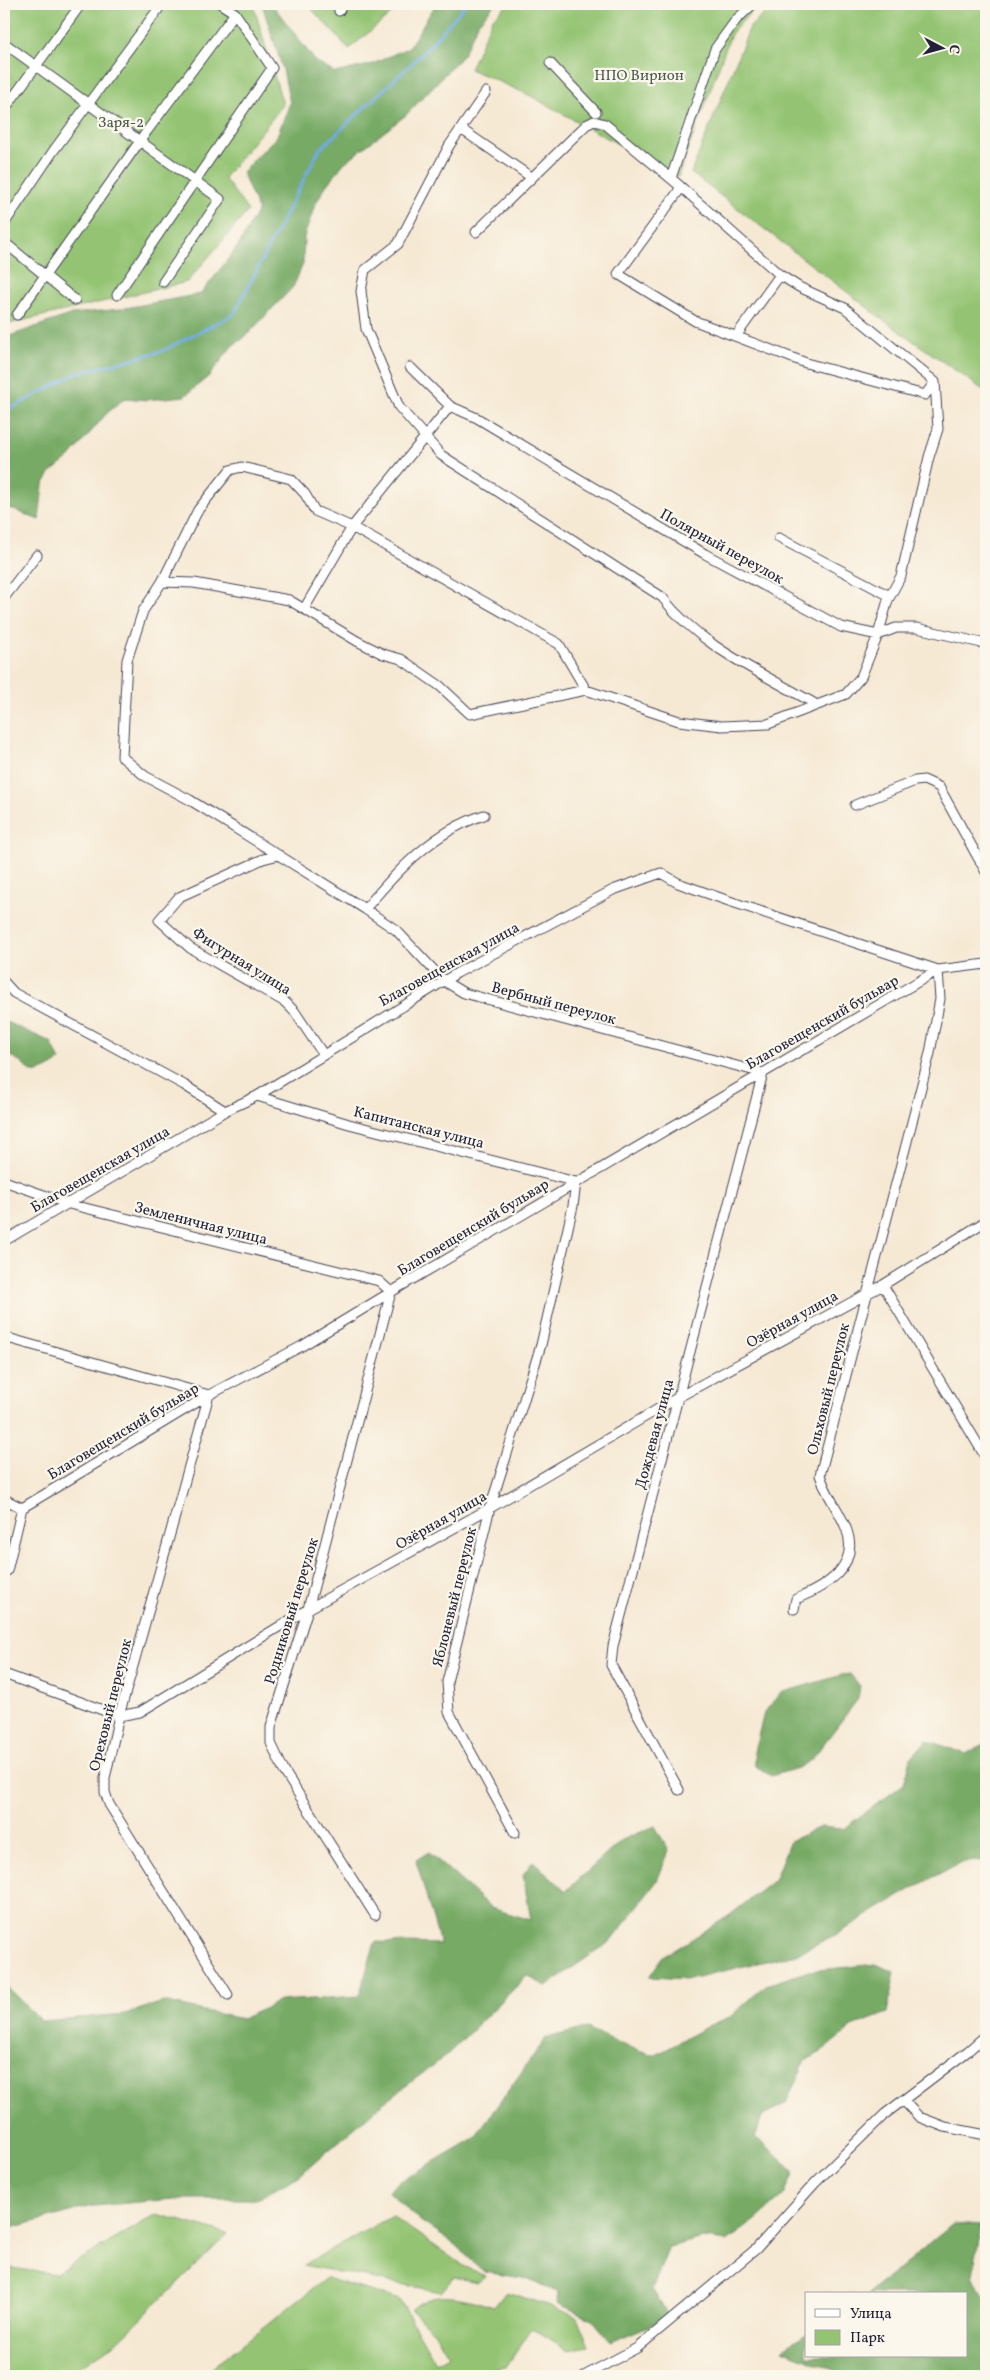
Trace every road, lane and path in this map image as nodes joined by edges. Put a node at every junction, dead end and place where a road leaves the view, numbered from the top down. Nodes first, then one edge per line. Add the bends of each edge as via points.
1 (82, 4) edge
2 (162, 4) edge
3 (221, 4) edge
4 (753, 4) edge
5 (234, 12) junction
6 (4, 43) edge
7 (550, 63) dead end
8 (36, 65) junction
9 (486, 92) dead end
10 (87, 105) junction
11 (4, 110) edge
12 (596, 112) dead end
13 (461, 130) junction
14 (139, 142) junction
15 (531, 177) junction
16 (671, 178) junction
17 (193, 180) junction
18 (680, 186) junction
19 (4, 224) edge
20 (476, 232) dead end
21 (4, 242) edge
22 (46, 274) junction
23 (780, 275) junction
24 (164, 282) dead end
25 (116, 295) dead end
26 (75, 300) dead end
27 (17, 315) dead end
28 (736, 336) junction
29 (410, 368) dead end
30 (935, 382) junction
31 (450, 406) junction
32 (426, 438) junction
33 (352, 526) junction
34 (779, 538) dead end
35 (37, 555) dead end
36 (162, 582) junction
37 (890, 596) junction
38 (4, 598) edge
39 (304, 609) junction
40 (878, 635) junction
41 (986, 644) edge
42 (586, 690) junction
43 (817, 705) junction
44 (855, 805) dead end
45 (484, 815) dead end
46 (280, 855) junction
47 (986, 872) edge
48 (365, 909) junction
49 (986, 964) edge
50 (938, 970) junction
51 (444, 980) junction
52 (4, 982) edge
53 (323, 1054) junction
54 (762, 1073) junction
55 (257, 1096) junction
56 (225, 1112) junction
57 (4, 1181) edge
58 (576, 1182) junction
59 (69, 1204) junction
60 (986, 1220) edge
61 (4, 1241) edge
62 (883, 1285) junction
63 (391, 1292) junction
64 (867, 1293) junction
65 (4, 1337) edge
66 (209, 1395) junction
67 (678, 1398) junction
68 (986, 1458) edge
69 (4, 1499) edge
70 (22, 1508) junction
71 (490, 1508) junction
72 (7, 1571) dead end
73 (308, 1609) junction
74 (794, 1609) dead end
75 (4, 1674) edge
76 (119, 1716) junction
77 (679, 1790) dead end
78 (515, 1833) dead end
79 (375, 1915) dead end
80 (228, 1996) dead end
81 (986, 2035) edge
82 (903, 2100) junction
83 (986, 2136) edge
84 (584, 2376) edge

1 - 8 street
2 - 10 street
3 - 5 street
4 - 16 street via 736,20 715,49
5 - 14 street
5 - 17 street via 272,68
6 - 8 street
7 - 12 street
8 - 10 street
8 - 11 street
9 - 13 street
10 - 14 street
10 - 19 street
13 - 15 street
13 - 32 street via 449,146 398,244 365,270 361,291 366,329 399,407
14 - 17 street
14 - 22 street
15 - 16 street via 594,120 605,124
15 - 20 street
16 - 18 street
17 - 24 street via 220,199
17 - 25 street
18 - 23 street
18 - 28 street via 618,274 695,321
21 - 22 street
22 - 26 street
22 - 27 street
23 - 28 street
23 - 30 street via 845,308
28 - 30 street via 806,363 925,395
29 - 31 street
30 - 37 street via 938,429 928,457 900,576
31 - 32 street
31 - 40 street, Полярный переулок via 463,410 705,554 842,628
32 - 33 street via 416,446
32 - 43 street via 441,456 662,597 675,614 720,651
33 - 36 street via 315,511 291,479 242,467 230,470 198,510
33 - 39 street
33 - 42 street via 559,644
34 - 37 street
35 - 38 street
36 - 39 street via 194,584 289,600
36 - 46 street, Вербный переулок via 143,611 127,660 122,757 145,776
37 - 40 street
39 - 42 street via 384,654 401,659 440,686 470,714
40 - 41 street, Полярный переулок via 896,628 917,628
40 - 43 street via 861,677 846,694
42 - 43 street via 679,721 722,726 768,724
44 - 47 street via 916,781 932,782 939,788
45 - 48 street via 442,835 398,871
46 - 48 street, Вербный переулок
46 - 53 street, Фигурная улица via 262,859 179,897 159,920 190,948 285,1002
48 - 51 street, Вербный переулок via 396,930
49 - 50 street
50 - 51 street, Благовещенская улица via 728,901 678,883 661,873 613,890
50 - 54 street, Благовещенский бульвар
50 - 64 street, Ольховый переулок via 940,999 930,1053
51 - 53 street, Благовещенская улица
51 - 54 street, Вербный переулок via 464,993
52 - 56 street via 14,993 175,1080
53 - 55 street, Благовещенская улица
54 - 58 street, Благовещенский бульвар
54 - 67 street, Дождевая улица
55 - 56 street, Благовещенская улица
55 - 58 street, Капитанская улица via 349,1124
56 - 59 street, Благовещенская улица
57 - 59 street, Земленичная улица
58 - 63 street, Благовещенский бульвар
58 - 71 street, Яблоневый переулок via 574,1206 541,1345
59 - 61 street, Благовещенская улица
59 - 63 street, Земленичная улица via 379,1282
60 - 62 street, Озёрная улица
62 - 64 street, Озёрная улица
62 - 68 street
63 - 66 street, Благовещенский бульвар via 302,1346
63 - 73 street, Родниковый переулок
64 - 67 street, Озёрная улица
64 - 74 street, Ольховый переулок via 820,1475 846,1530 847,1558 837,1576 796,1598
65 - 66 street
66 - 70 street, Благовещенский бульвар
66 - 76 street, Ореховый переулок
67 - 71 street, Озёрная улица
67 - 77 street, Дождевая улица via 613,1646 611,1665
69 - 70 street
70 - 72 street
71 - 73 street, Озёрная улица
71 - 78 street, Яблоневый переулок via 452,1659 447,1696 449,1712
73 - 76 street, Озёрная улица via 140,1712
73 - 79 street, Родниковый переулок via 270,1726 271,1743 284,1771
75 - 76 street
76 - 80 street, Ореховый переулок via 105,1778 109,1804
81 - 82 street
82 - 83 street via 919,2116 945,2127
82 - 84 street via 815,2183 756,2249 637,2348

